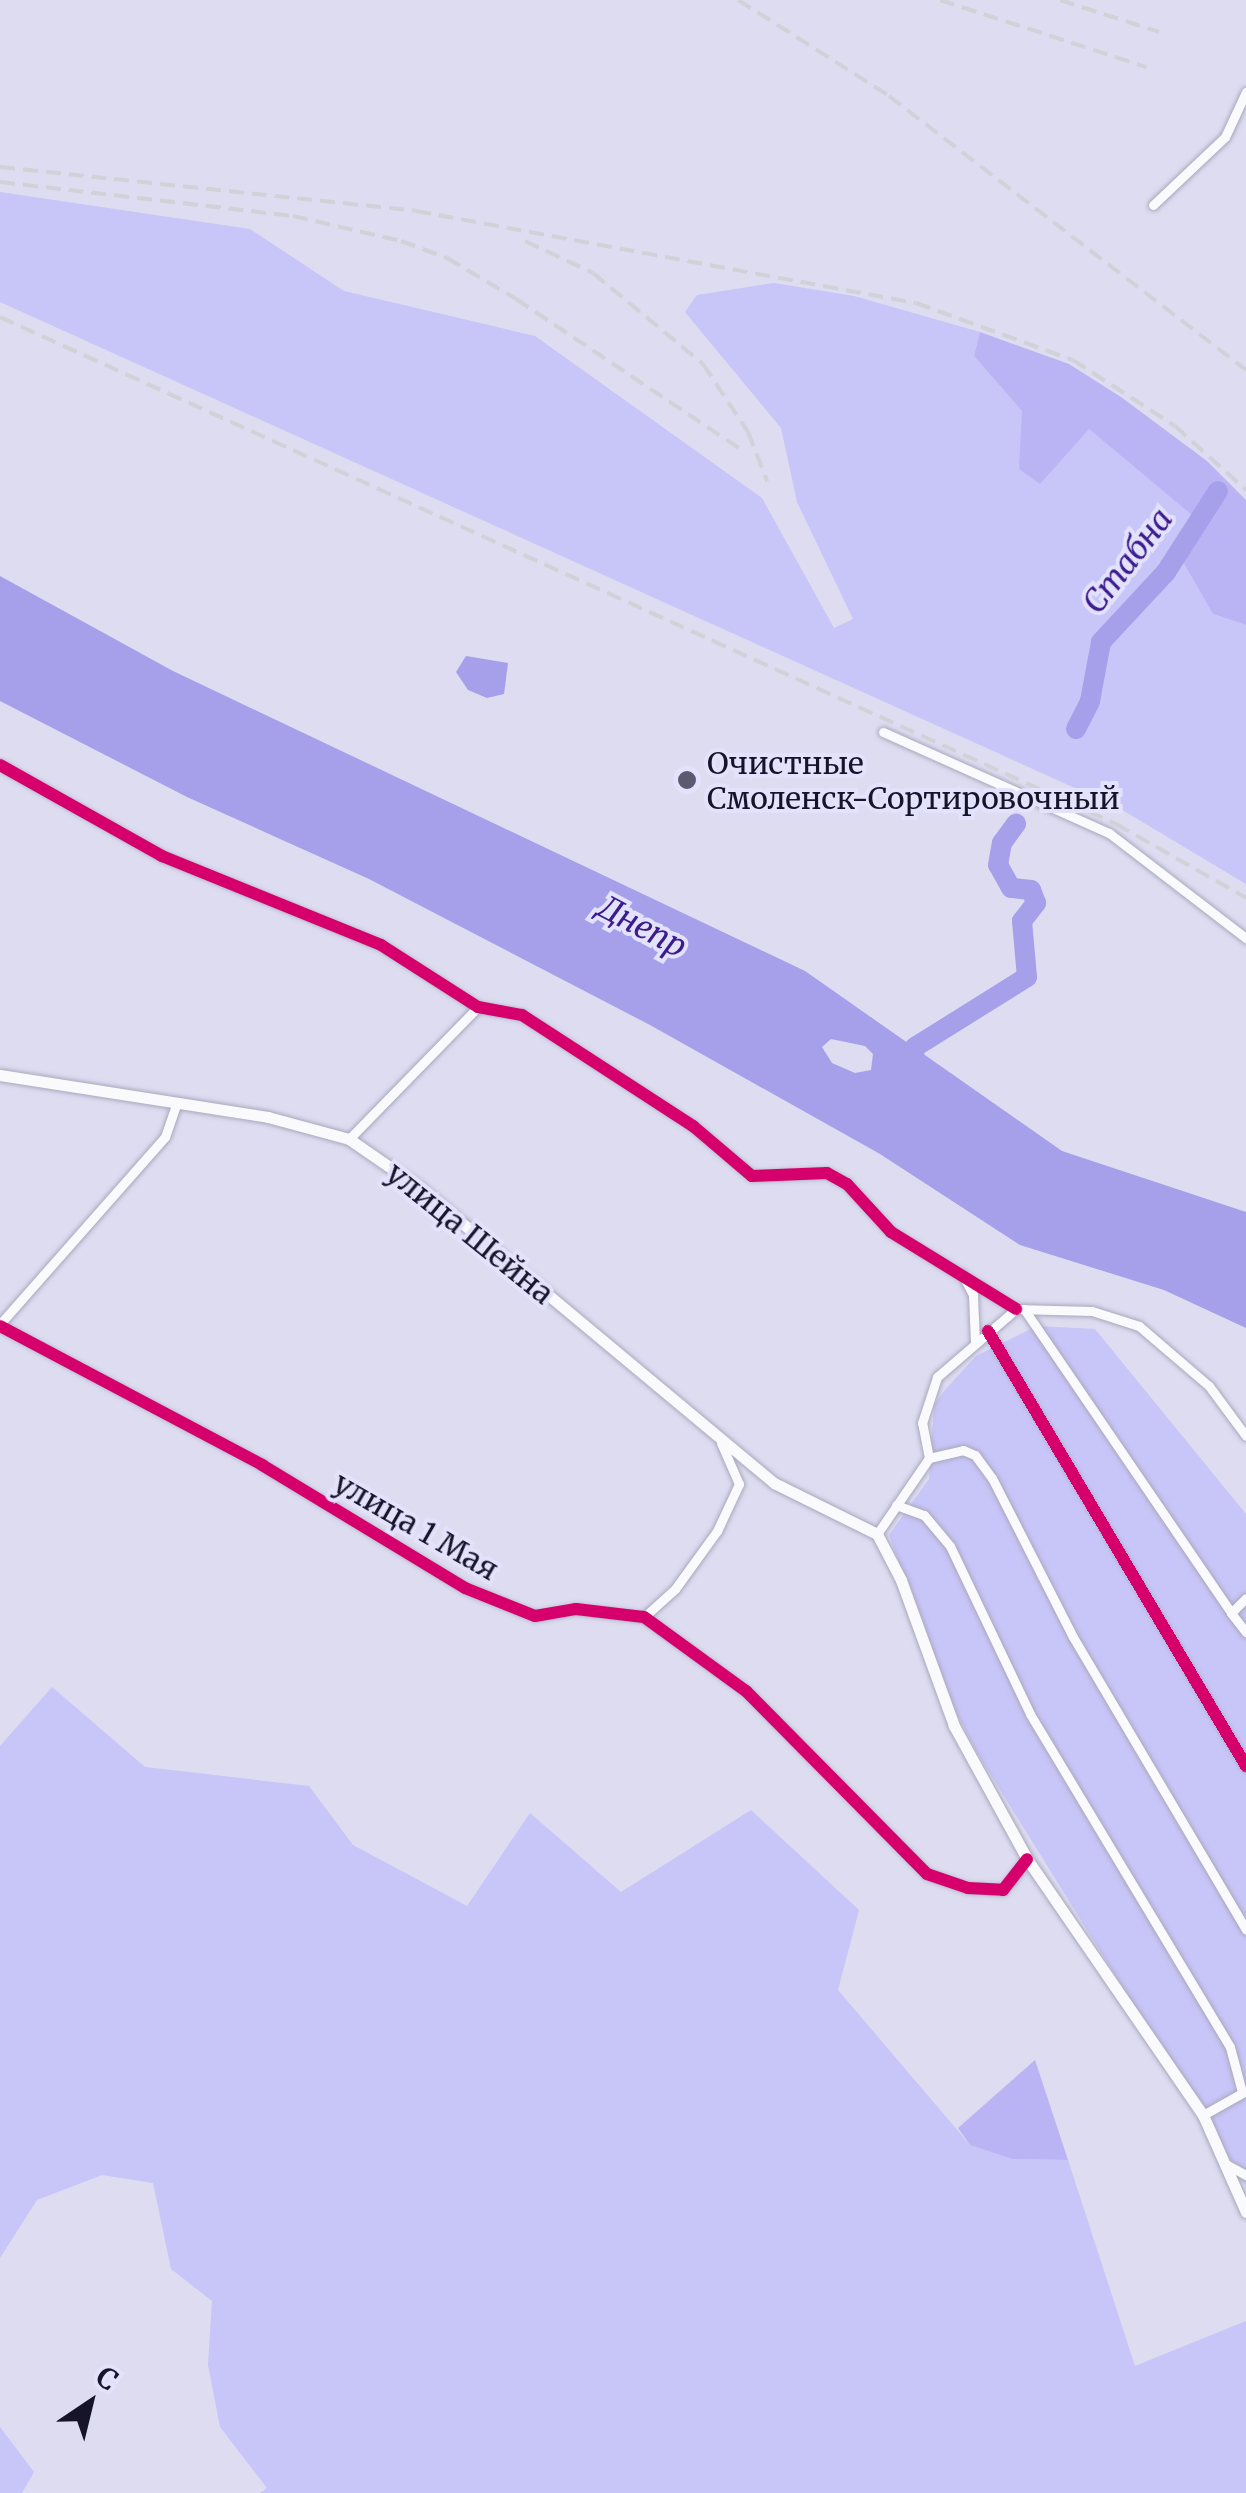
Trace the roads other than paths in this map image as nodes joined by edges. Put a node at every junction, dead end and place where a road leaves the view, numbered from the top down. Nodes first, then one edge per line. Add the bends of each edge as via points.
1 (1246, 92) edge
2 (1153, 205) dead end
3 (883, 732) dead end
4 (0, 766) edge
5 (1246, 938) edge
6 (478, 1007) junction
7 (0, 1076) edge
8 (176, 1102) junction
9 (349, 1140) junction
10 (961, 1271) junction
11 (1020, 1309) junction
12 (0, 1325) edge
13 (988, 1331) junction
14 (974, 1342) junction
15 (1246, 1436) edge
16 (721, 1442) junction
17 (930, 1458) junction
18 (896, 1506) junction
19 (877, 1534) junction
20 (1246, 1598) edge
21 (1231, 1613) junction
22 (644, 1617) junction
23 (1246, 1632) edge
24 (1246, 1766) edge
25 (1027, 1859) junction
26 (1246, 1930) edge
27 (1244, 2092) edge
28 (1203, 2115) junction
29 (1224, 2163) junction
30 (1246, 2175) edge
31 (1246, 2212) edge

1 - 2 street via 1225,137
3 - 5 street via 1108,832
4 - 6 street via 162,856 382,944
6 - 9 street
6 - 10 street via 522,1015 693,1126 752,1176 827,1173 847,1184 892,1232
7 - 8 street, улица Шейна
8 - 9 street, улица Шейна via 268,1117
8 - 12 street via 165,1137
9 - 16 street, улица Шейна via 420,1188
10 - 11 street
10 - 14 street via 973,1295
11 - 13 street
11 - 15 street via 1092,1311 1139,1326 1209,1386
11 - 21 street
12 - 22 street, улица 1 Мая via 262,1464 465,1588 534,1616 576,1609
13 - 14 street
13 - 24 street
14 - 17 street via 937,1377 922,1423
16 - 19 street, улица Шейна via 774,1483
16 - 22 street via 739,1484 718,1531 675,1589
17 - 18 street
17 - 26 street via 962,1450 976,1455 992,1478 1072,1637
18 - 19 street
18 - 27 street via 924,1516 950,1546 1055,1760 1230,2047
19 - 25 street via 901,1580 954,1726
20 - 21 street
21 - 23 street
22 - 25 street, улица 1 Мая via 746,1691 927,1874 968,1888 1003,1890
25 - 28 street
27 - 28 street
28 - 29 street
29 - 30 street
29 - 31 street

